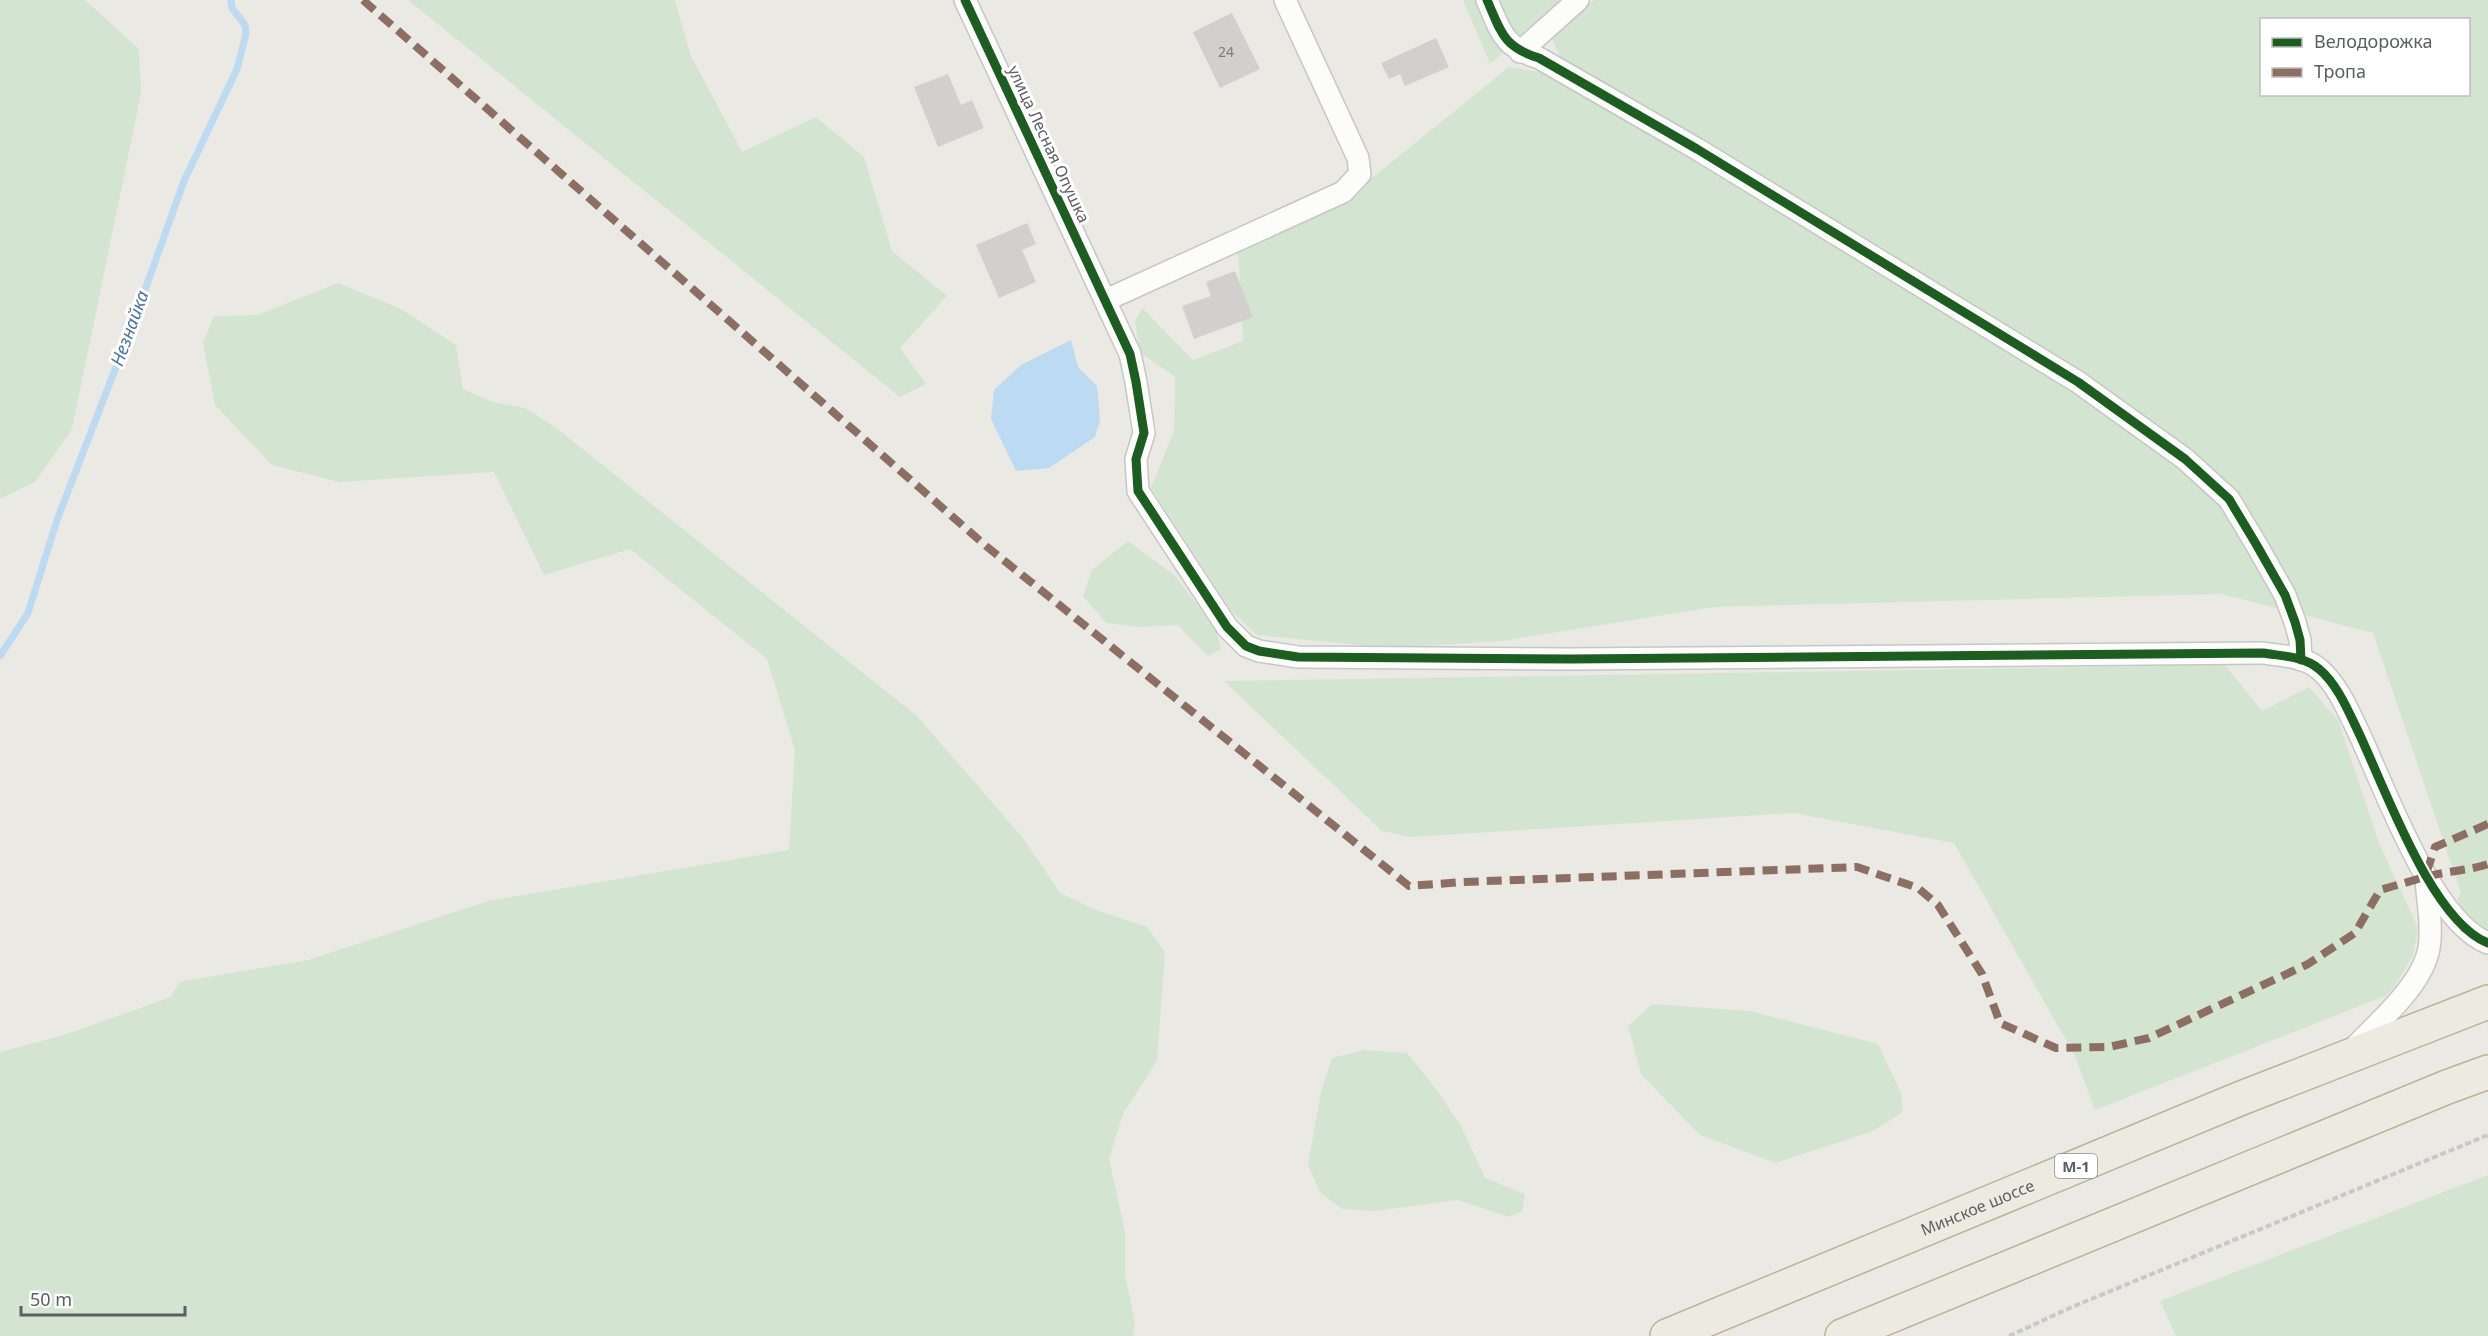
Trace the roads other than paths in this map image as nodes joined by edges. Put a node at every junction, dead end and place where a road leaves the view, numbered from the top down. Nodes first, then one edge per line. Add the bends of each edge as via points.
1 (965, 0) edge
2 (1285, 0) edge
3 (1487, 0) edge
4 (1578, 0) edge
5 (1520, 52) junction
6 (1106, 300) junction
7 (2301, 660) junction
8 (2426, 878) junction
9 (2488, 943) edge
10 (2488, 1002) edge
11 (2346, 1057) junction
12 (2488, 1072) edge
13 (1667, 1336) edge
14 (1842, 1336) edge

1 - 6 street, улица Лесная Опушка
2 - 6 street via 1358,158 1360,174 1343,192
3 - 5 street via 1510,46
4 - 5 street
5 - 7 street via 1539,58 1697,149 2068,376 2185,459 2229,499 2256,544 2285,595 2300,640
6 - 7 street, улица Лесная Опушка via 1130,354 1137,382 1144,434 1136,459 1138,491 1227,627 1246,646 1259,651 1298,657 1571,659 2263,653
7 - 8 street via 2320,669 2349,712
8 - 9 street via 2461,926
8 - 11 street via 2430,936 2426,961 2411,987
10 - 11 highway, Минское шоссе / М-1
11 - 13 highway, Минское шоссе / М-1
12 - 14 highway

